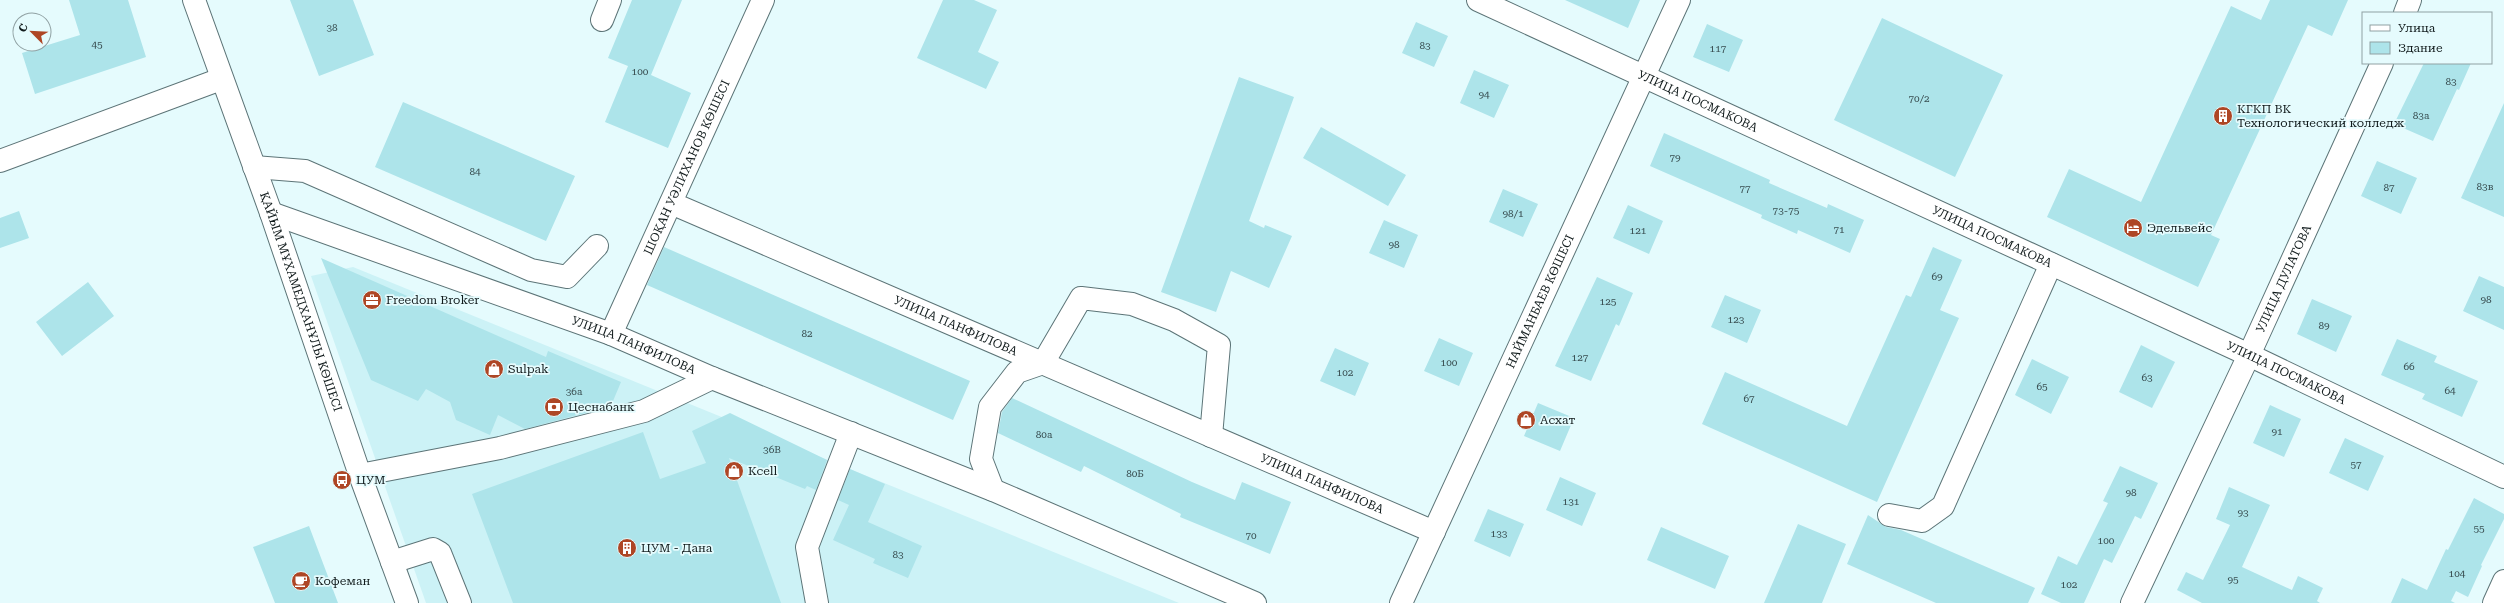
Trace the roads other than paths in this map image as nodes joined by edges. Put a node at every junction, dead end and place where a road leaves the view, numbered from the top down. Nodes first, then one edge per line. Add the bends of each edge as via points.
1 (194, 0) edge
2 (610, 0) edge
3 (763, 0) edge
4 (1478, 0) edge
5 (1679, 0) edge
6 (2410, 0) edge
7 (2405, 12) edge
8 (602, 20) dead end
9 (2382, 64) edge
10 (1643, 77) junction
11 (221, 79) junction
12 (0, 160) edge
13 (254, 167) junction
14 (671, 203) junction
15 (271, 213) junction
16 (597, 246) dead end
17 (2051, 264) junction
18 (611, 334) junction
19 (2249, 355) junction
20 (1043, 363) junction
21 (712, 378) junction
22 (851, 433) junction
23 (1211, 436) junction
24 (360, 475) junction
25 (2504, 477) edge
26 (992, 490) junction
27 (1889, 515) dead end
28 (1434, 532) junction
29 (392, 562) junction
30 (2504, 581) edge
31 (407, 603) edge
32 (460, 603) edge
33 (817, 603) edge
34 (1255, 603) edge
35 (1401, 603) edge
36 (2132, 603) edge
37 (2494, 603) edge

1 - 11 street, ҚАЙЫМ МҰХАМЕДХАНҰЛЫ КӨШЕСІ
2 - 8 street
3 - 14 street, ШОҚАН УӘЛИХАНОВ КӨШЕСІ
4 - 10 street, УЛИЦА ПОСМАКОВА
5 - 10 street, НАЙМАНБАЕВ КӨШЕСІ
6 - 7 street
9 - 19 street, УЛИЦА ДУЛАТОВА
10 - 17 street, УЛИЦА ПОСМАКОВА
10 - 28 street, НАЙМАНБАЕВ КӨШЕСІ
11 - 12 street
11 - 13 street, ҚАЙЫМ МҰХАМЕДХАНҰЛЫ КӨШЕСІ
13 - 15 street, ҚАЙЫМ МҰХАМЕДХАНҰЛЫ КӨШЕСІ
13 - 16 street via 305,171 531,270 567,276
14 - 18 street, ШОҚАН УӘЛИХАНОВ КӨШЕСІ
14 - 20 street, УЛИЦА ПАНФИЛОВА
15 - 18 street, УЛИЦА ПАНФИЛОВА
15 - 24 street, ҚАЙЫМ МҰХАМЕДХАНҰЛЫ КӨШЕСІ
17 - 19 street, УЛИЦА ПОСМАКОВА
17 - 27 street via 1943,506 1922,521
18 - 21 street, УЛИЦА ПАНФИЛОВА
19 - 25 street, УЛИЦА ПОСМАКОВА
19 - 36 street, УЛИЦА ДУЛАТОВА
20 - 23 street, УЛИЦА ПАНФИЛОВА
20 - 23 street via 1081,298 1132,304 1174,320 1219,344
20 - 26 street, УЛИЦА ПАНФИЛОВА via 1016,372 990,407 981,459
21 - 22 street, УЛИЦА ПАНФИЛОВА
21 - 24 street via 644,411 500,448
22 - 26 street, УЛИЦА ПАНФИЛОВА
22 - 33 street via 807,547
23 - 28 street, УЛИЦА ПАНФИЛОВА
24 - 29 street, ҚАЙЫМ МҰХАМЕДХАНҰЛЫ КӨШЕСІ
26 - 34 street, УЛИЦА ПАНФИЛОВА
28 - 35 street, НАЙМАНБАЕВ КӨШЕСІ
29 - 31 street, ҚАЙЫМ МҰХАМЕДХАНҰЛЫ КӨШЕСІ
29 - 32 street via 433,549 440,553
30 - 37 street

